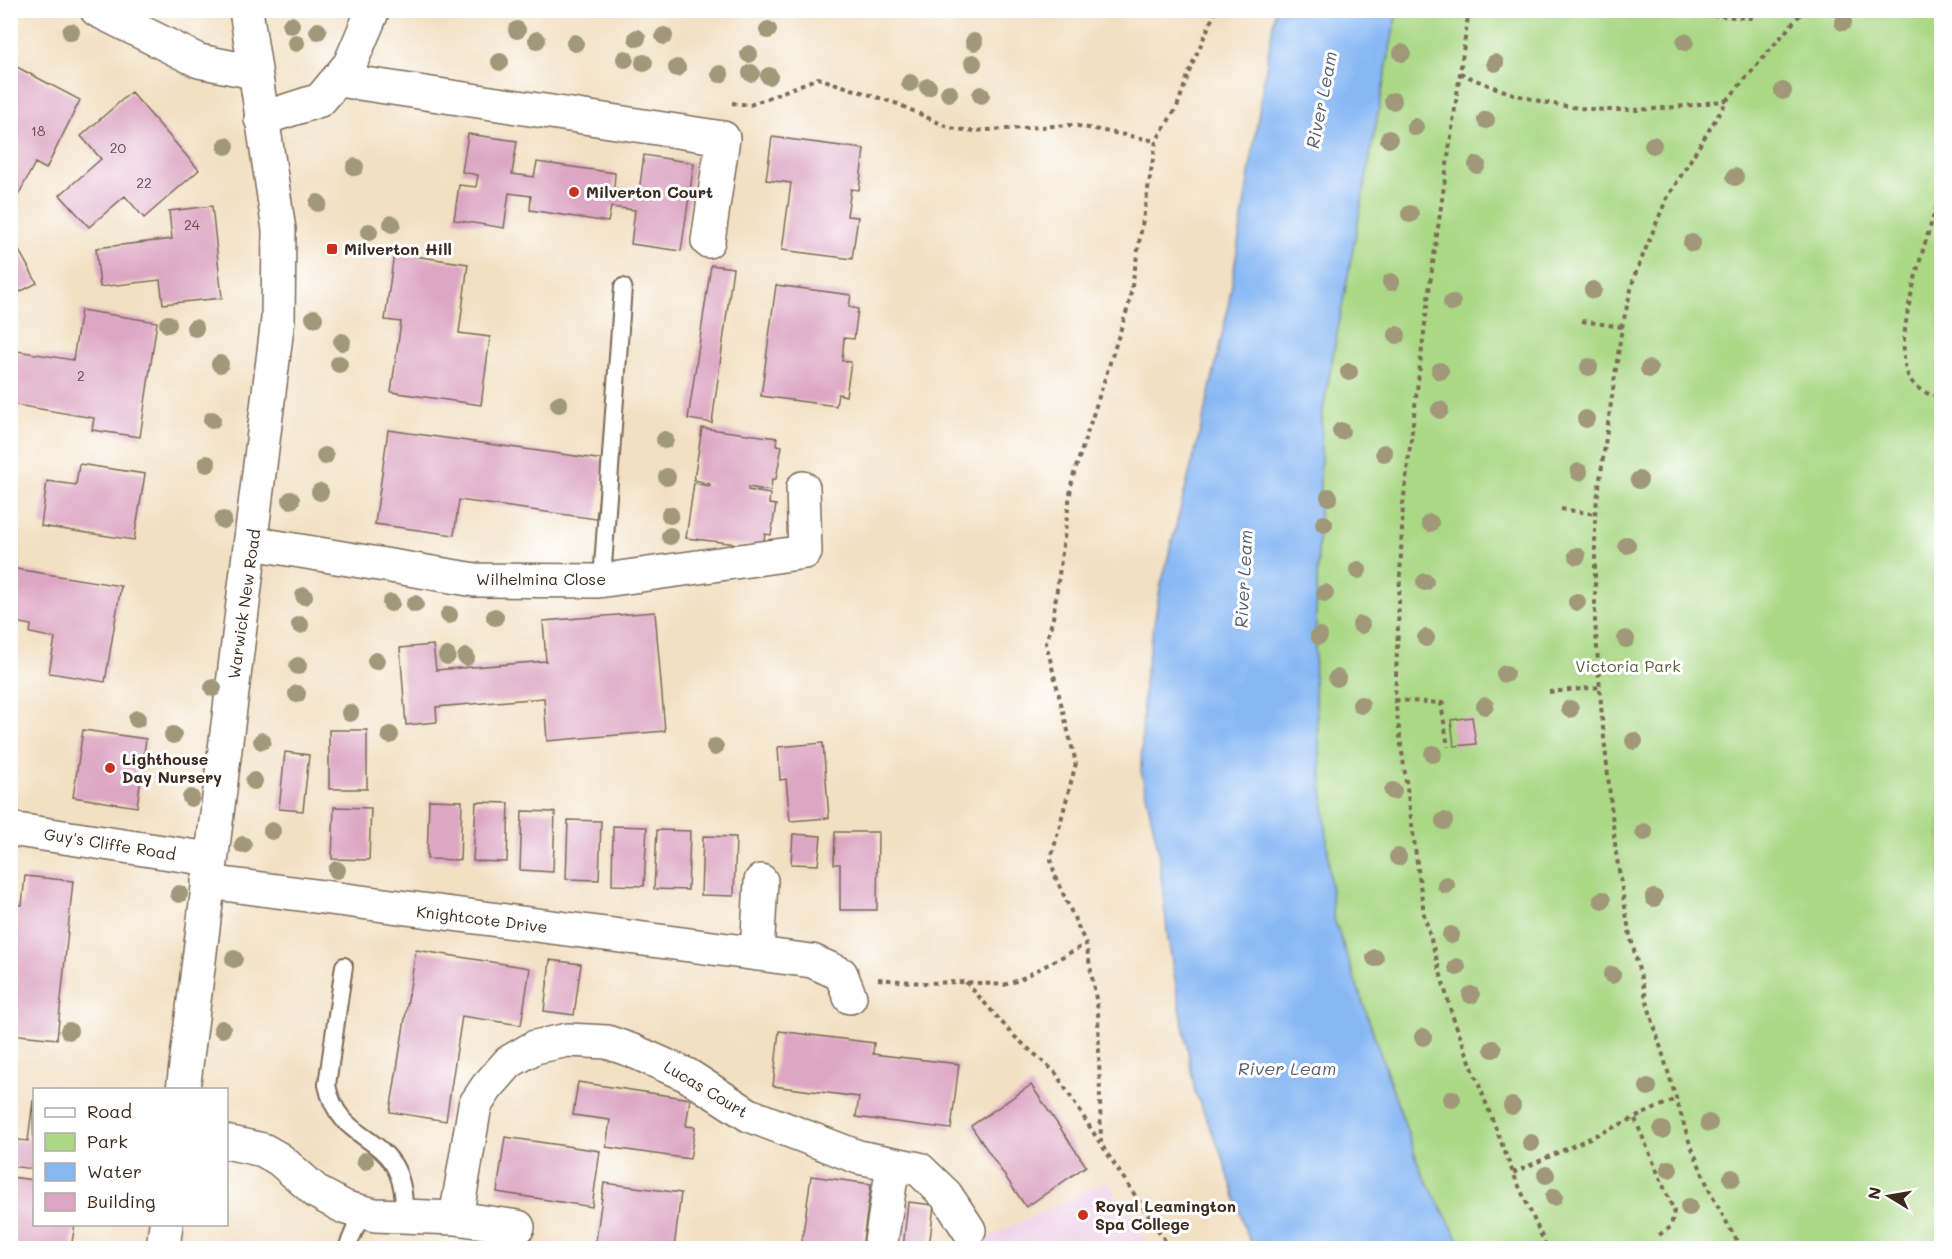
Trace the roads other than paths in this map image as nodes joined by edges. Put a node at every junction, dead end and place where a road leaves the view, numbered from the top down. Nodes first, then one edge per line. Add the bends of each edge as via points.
1 (97, 10) edge
2 (246, 10) edge
3 (373, 10) edge
4 (254, 72) junction
5 (339, 80) junction
6 (261, 119) junction
7 (708, 241) dead end
8 (623, 287) dead end
9 (803, 488) dead end
10 (252, 543) junction
11 (602, 580) junction
12 (10, 829) edge
13 (209, 871) junction
14 (761, 881) dead end
15 (757, 954) junction
16 (344, 966) dead end
17 (850, 997) dead end
18 (183, 1088) edge
19 (228, 1142) edge
20 (893, 1165) junction
21 (362, 1212) junction
22 (404, 1216) junction
23 (456, 1218) junction
24 (166, 1226) edge
25 (518, 1227) dead end
26 (969, 1230) dead end
27 (163, 1248) edge
28 (347, 1248) edge
29 (880, 1248) edge

1 - 4 street via 199,61
2 - 4 street, Warwick New Road
3 - 5 street via 359,47
4 - 6 street, Warwick New Road
5 - 6 street via 320,100
5 - 7 street via 723,138
6 - 10 street, Warwick New Road via 279,230 278,319
8 - 11 lane
9 - 11 street, Wilhelmina Close via 805,552
10 - 11 street, Wilhelmina Close via 476,580
10 - 13 street, Warwick New Road
12 - 13 street, Guy's Cliffe Road
13 - 15 street, Knightcote Drive
13 - 18 street, Warwick New Road
14 - 15 street
15 - 17 street, Knightcote Drive via 828,966 841,974
16 - 22 lane via 327,1085 331,1103 342,1119 390,1155 405,1194
19 - 21 street via 263,1150 318,1193
20 - 23 street, Lucas Court via 858,1157 749,1115 687,1075 633,1051 607,1042 551,1041 509,1062 475,1105
20 - 26 street, Lucas Court via 919,1169 934,1181
20 - 29 street
21 - 22 street
21 - 28 lane
22 - 23 street
23 - 25 street
24 - 27 street

